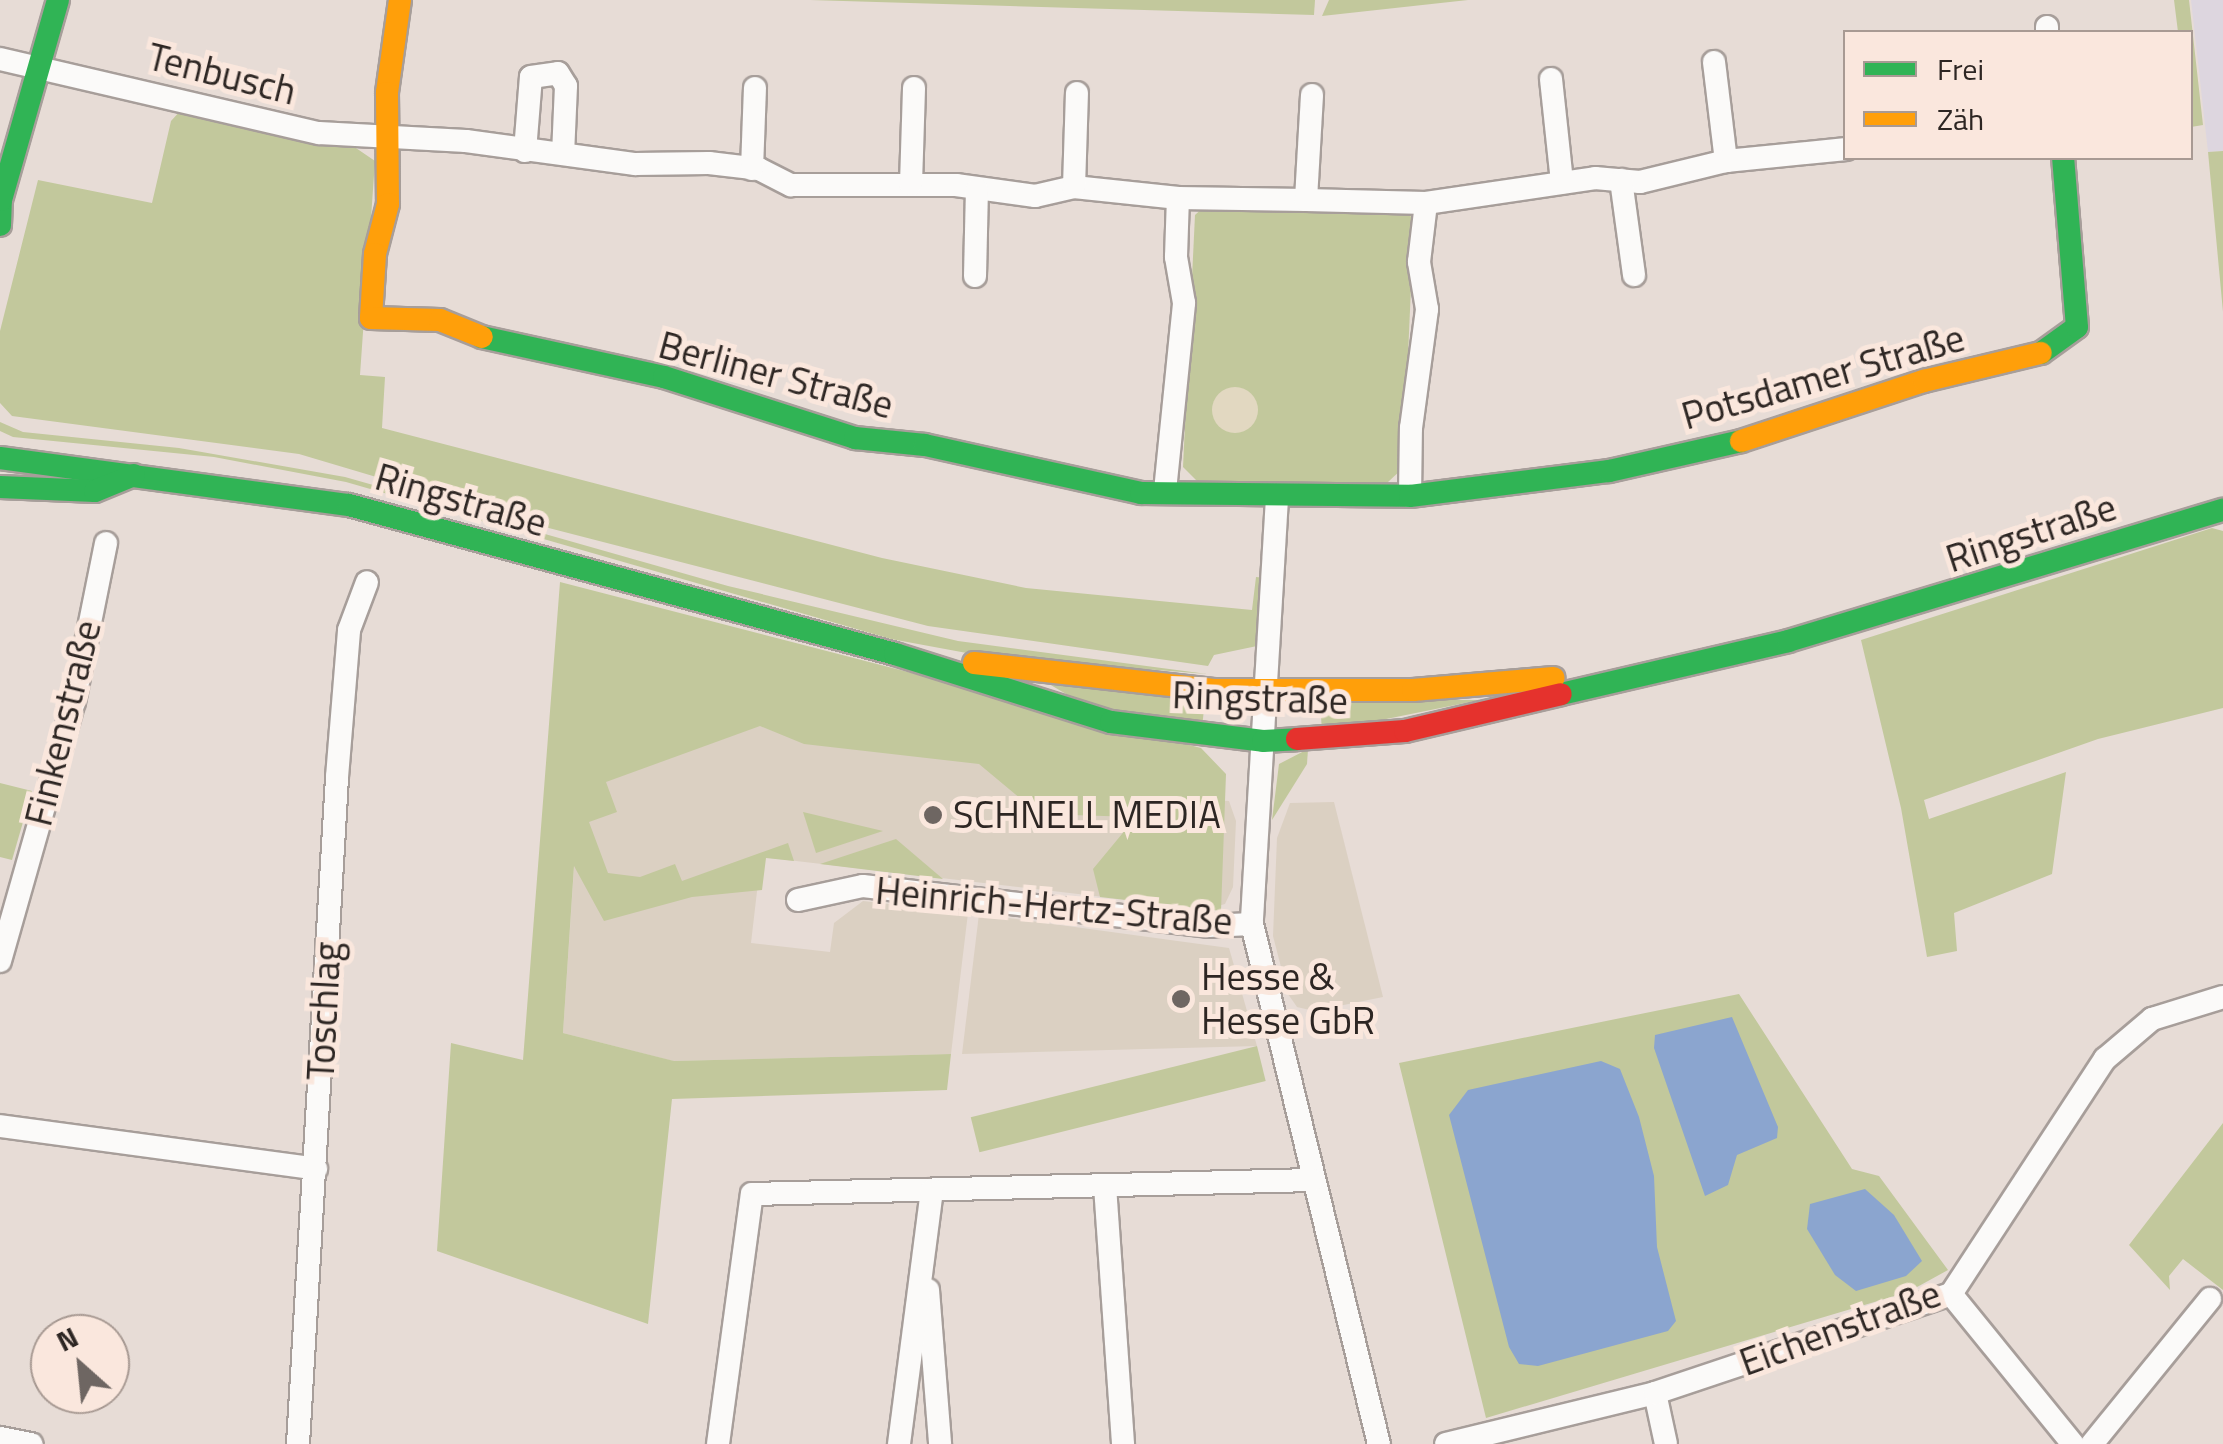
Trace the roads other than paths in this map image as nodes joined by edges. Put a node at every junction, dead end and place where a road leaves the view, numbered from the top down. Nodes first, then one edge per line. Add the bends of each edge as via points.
1 (58, 0) edge
2 (400, 0) edge
3 (0, 60) edge
4 (1714, 62) dead end
5 (40, 68) junction
6 (1551, 79) dead end
7 (755, 88) dead end
8 (914, 88) dead end
9 (1077, 92) dead end
10 (1312, 95) dead end
11 (388, 141) junction
12 (1843, 150) edge
13 (526, 151) junction
14 (563, 154) junction
15 (2063, 160) edge
16 (1726, 161) junction
17 (752, 169) junction
18 (1621, 180) junction
19 (1562, 182) junction
20 (912, 184) junction
21 (1074, 187) junction
22 (977, 190) junction
23 (1178, 198) junction
24 (1306, 200) junction
25 (0, 201) edge
26 (1426, 203) junction
27 (0, 224) edge
28 (1634, 275) dead end
29 (975, 276) dead end
30 (0, 458) edge
31 (138, 473) junction
32 (0, 488) edge
33 (1165, 491) junction
34 (1410, 496) junction
35 (1277, 498) junction
36 (2223, 510) edge
37 (106, 543) dead end
38 (367, 582) dead end
39 (895, 654) junction
40 (1626, 674) junction
41 (1264, 691) junction
42 (1263, 741) junction
43 (798, 900) dead end
44 (1252, 924) junction
45 (0, 961) edge
46 (2223, 997) edge
47 (0, 1126) edge
48 (316, 1169) junction
49 (1312, 1180) junction
50 (1105, 1186) junction
51 (932, 1190) junction
52 (924, 1247) junction
53 (1950, 1294) junction
54 (2210, 1298) dead end
55 (1655, 1393) junction
56 (1516, 1435) edge
57 (0, 1438) edge
58 (32, 1444) edge
59 (298, 1444) edge
60 (718, 1444) edge
61 (899, 1444) edge
62 (940, 1444) edge
63 (1123, 1444) edge
64 (1380, 1444) edge
65 (1446, 1444) edge
66 (1666, 1444) edge
67 (2073, 1444) edge
68 (2092, 1444) edge

1 - 5 main road
2 - 11 main road via 388,76
3 - 5 street, Tenbusch
4 - 16 street
5 - 11 street, Tenbusch via 320,134
5 - 25 main road
6 - 19 street
7 - 17 street
8 - 20 street
9 - 21 street
10 - 24 street
11 - 13 street via 416,137
11 - 33 main road, Berliner Straße via 388,204 375,254 371,318 440,320 506,346 664,377 855,438 925,445 1125,492
12 - 16 street
13 - 14 street
13 - 14 street via 530,77 558,72 566,86
14 - 17 street
15 - 34 main road, Potsdamer Straße via 2076,327 2050,350 1924,381 1679,457 1473,492
16 - 18 street via 1675,177
17 - 20 street via 792,185
18 - 19 street
18 - 28 street
19 - 26 street
20 - 22 street
21 - 22 street via 1034,196
21 - 23 street
22 - 29 street
23 - 24 street
23 - 33 street via 1176,257 1184,304
24 - 26 street
25 - 27 main road
26 - 34 street via 1419,262 1427,310 1411,428
30 - 31 main road, Ringstraße
31 - 32 main road via 96,491
31 - 39 main road, Ringstraße via 349,505
33 - 35 main road, Berliner Straße via 1240,490
34 - 35 main road, Potsdamer Straße
35 - 41 street
36 - 40 main road, Ringstraße via 1824,631
37 - 45 street, Finkenstraße via 74,702
38 - 48 street, Toschlag via 349,630
39 - 41 main road, Ringstraße via 1052,675
39 - 42 main road, Ringstraße via 1111,722
40 - 41 main road, Ringstraße via 1413,690
40 - 42 main road, Ringstraße via 1405,731
41 - 42 street
42 - 44 street
43 - 44 street, Heinrich-Hertz-Straße via 863,886 1208,926
44 - 49 street
46 - 53 street, Eichenstraße via 2152,1019 2105,1059
47 - 48 street
48 - 59 street, Toschlag
49 - 50 street
49 - 64 street
50 - 51 street
50 - 63 street
51 - 52 street
51 - 60 street via 752,1194
52 - 61 street
52 - 62 street
53 - 55 street, Eichenstraße
53 - 67 street
54 - 68 street
55 - 56 street, Eichenstraße
55 - 66 street
56 - 65 street, Eichenstraße
57 - 58 street

